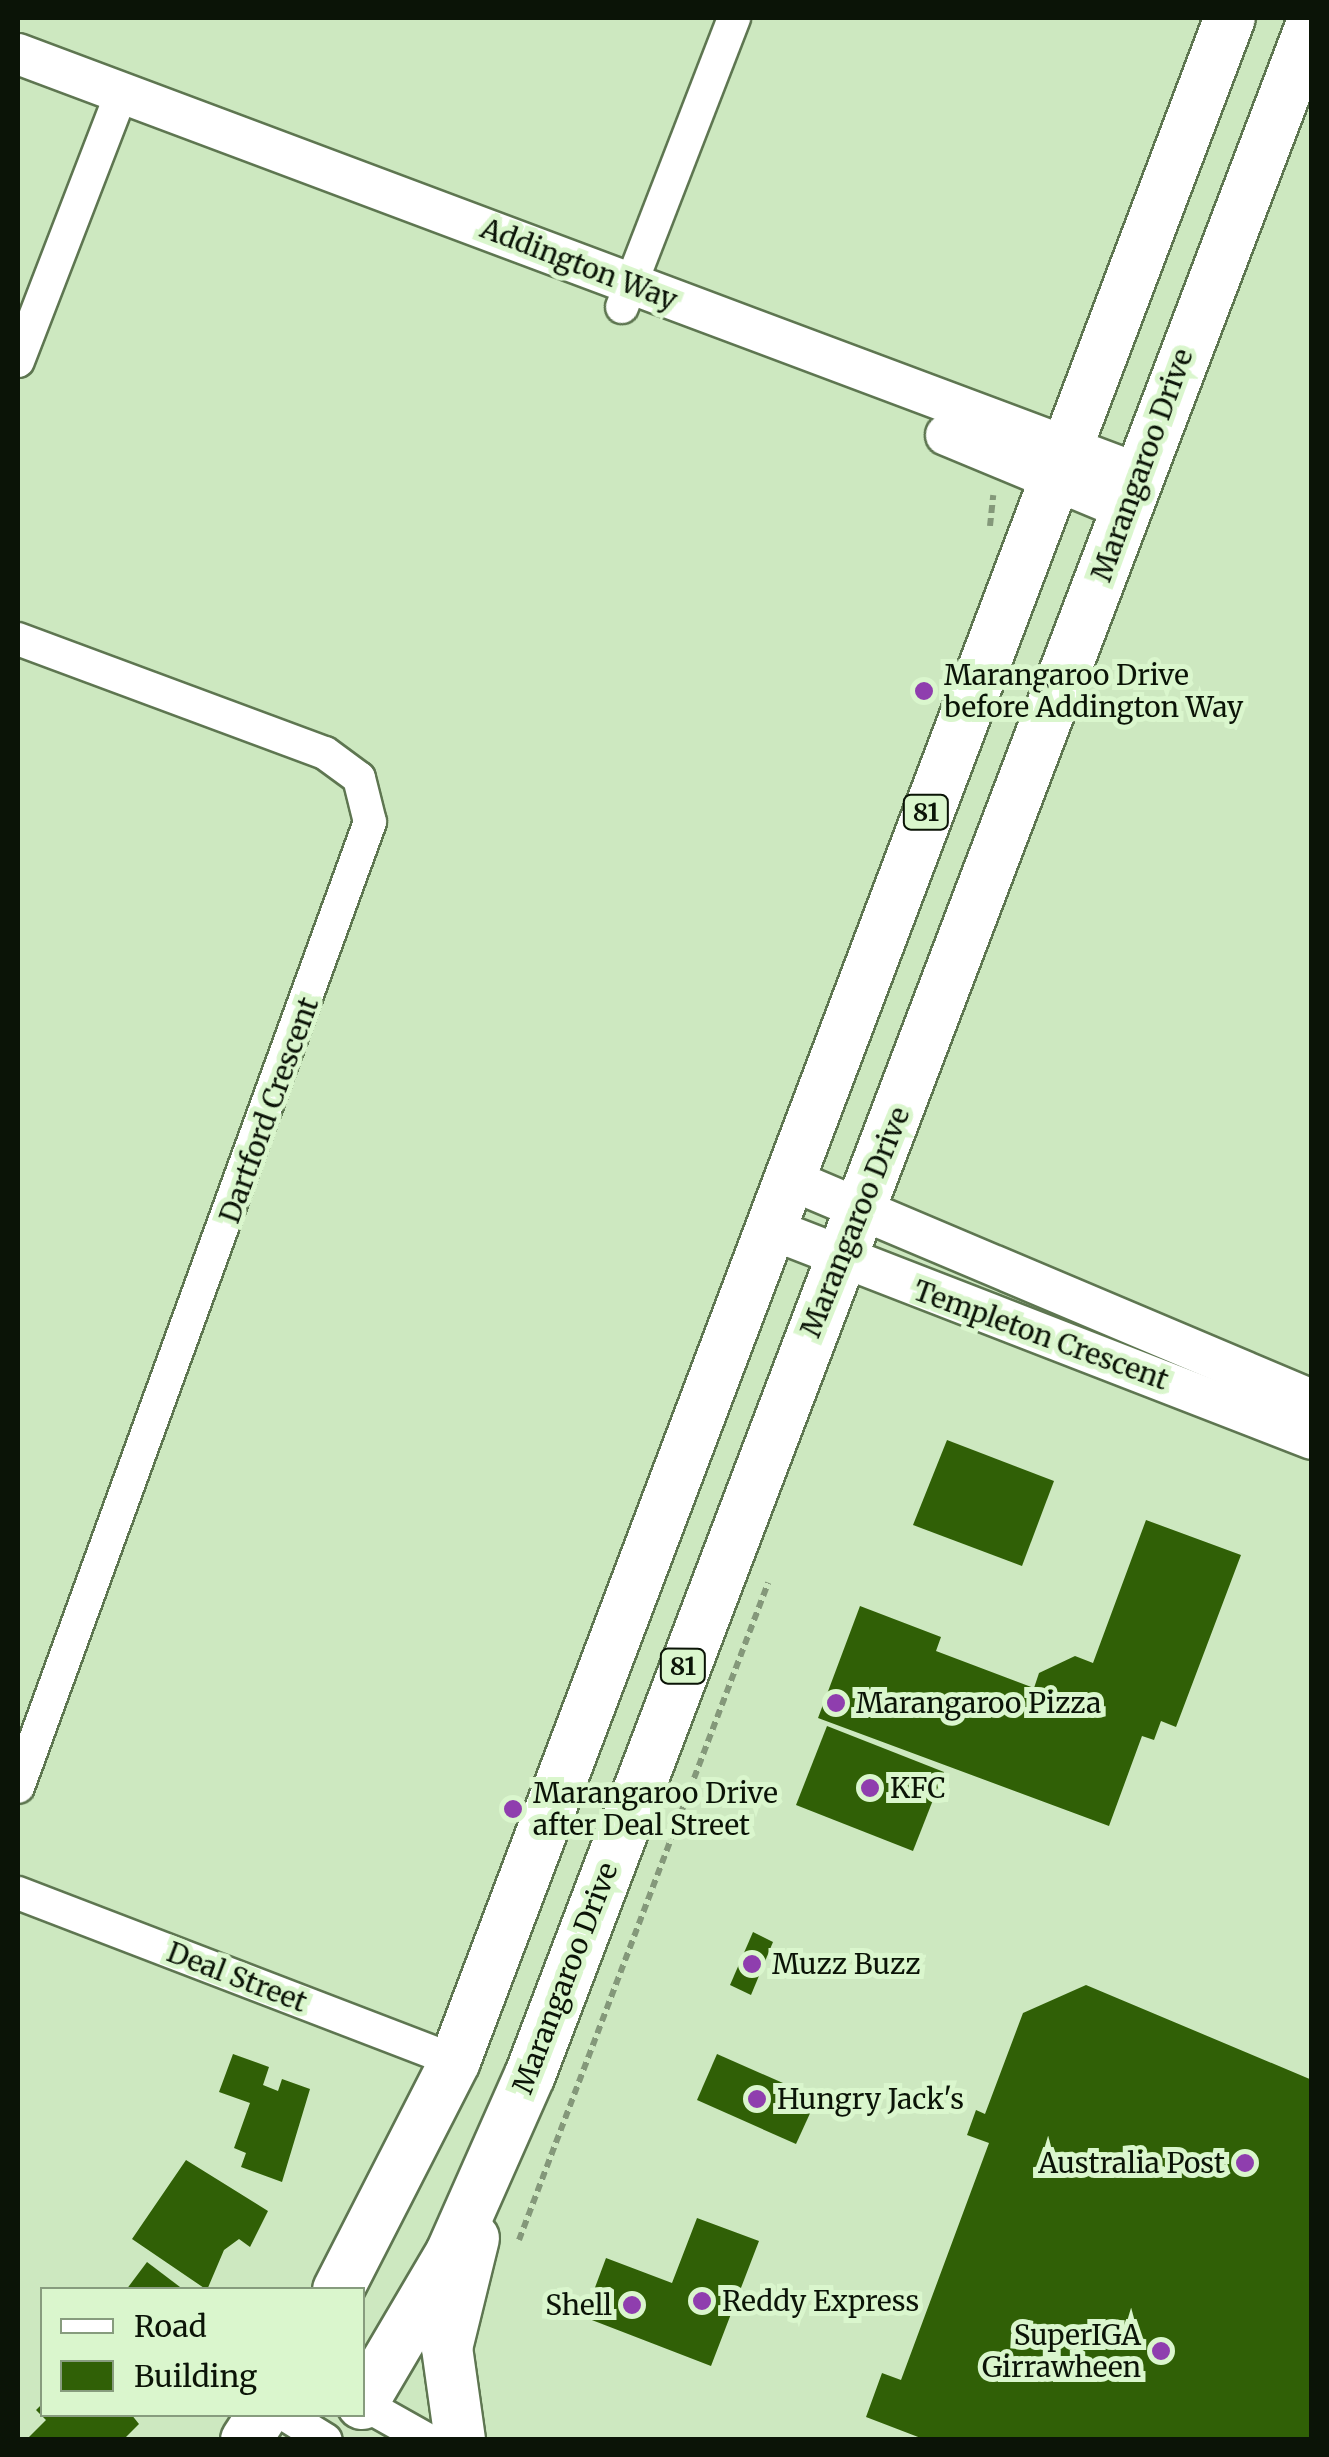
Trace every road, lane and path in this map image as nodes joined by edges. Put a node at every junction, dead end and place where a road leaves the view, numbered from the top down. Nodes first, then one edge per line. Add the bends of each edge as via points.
1 (734, 18) edge
2 (1230, 18) edge
3 (1312, 23) edge
4 (18, 54) edge
5 (18, 83) edge
6 (116, 106) junction
7 (627, 295) junction
8 (18, 360) edge
9 (1057, 462) junction
10 (1133, 492) junction
11 (18, 639) edge
12 (789, 1178) junction
13 (862, 1204) junction
14 (772, 1230) junction
15 (838, 1258) junction
16 (1312, 1400) edge
17 (1312, 1439) edge
18 (18, 1787) edge
19 (18, 1894) edge
20 (455, 2061) junction
21 (482, 2188) junction
22 (340, 2287) edge
23 (365, 2399) edge
24 (365, 2404) edge
25 (261, 2417) edge
26 (289, 2417) edge
27 (354, 2417) edge
28 (246, 2440) edge
29 (326, 2440) edge
30 (341, 2440) edge
31 (428, 2440) edge
32 (460, 2440) edge

1 - 7 street
2 - 9 main road, 81
3 - 10 main road, Marangaroo Drive / 81
4 - 6 street, Addington Way
5 - 6 street, Addington Way
6 - 7 street, Addington Way
6 - 8 street
7 - 9 street, Addington Way
9 - 10 street, Addington Way
9 - 12 main road, 81
10 - 13 main road, Marangaroo Drive / 81
11 - 18 street, Dartford Crescent via 325,753 359,778 370,822
12 - 13 street, Templeton Crescent
12 - 14 main road, 81
13 - 15 main road, Marangaroo Drive / 81
13 - 16 street, Templeton Crescent
14 - 15 street, Templeton Crescent
14 - 20 main road, 81
15 - 17 street, Templeton Crescent
15 - 21 main road, Marangaroo Drive / 81
19 - 20 street, Deal Street
20 - 22 main road, 81
21 - 23 main road, Marangaroo Drive / 81
21 - 32 main road via 447,2348
24 - 31 street
25 - 28 main road
26 - 29 street
27 - 30 main road

